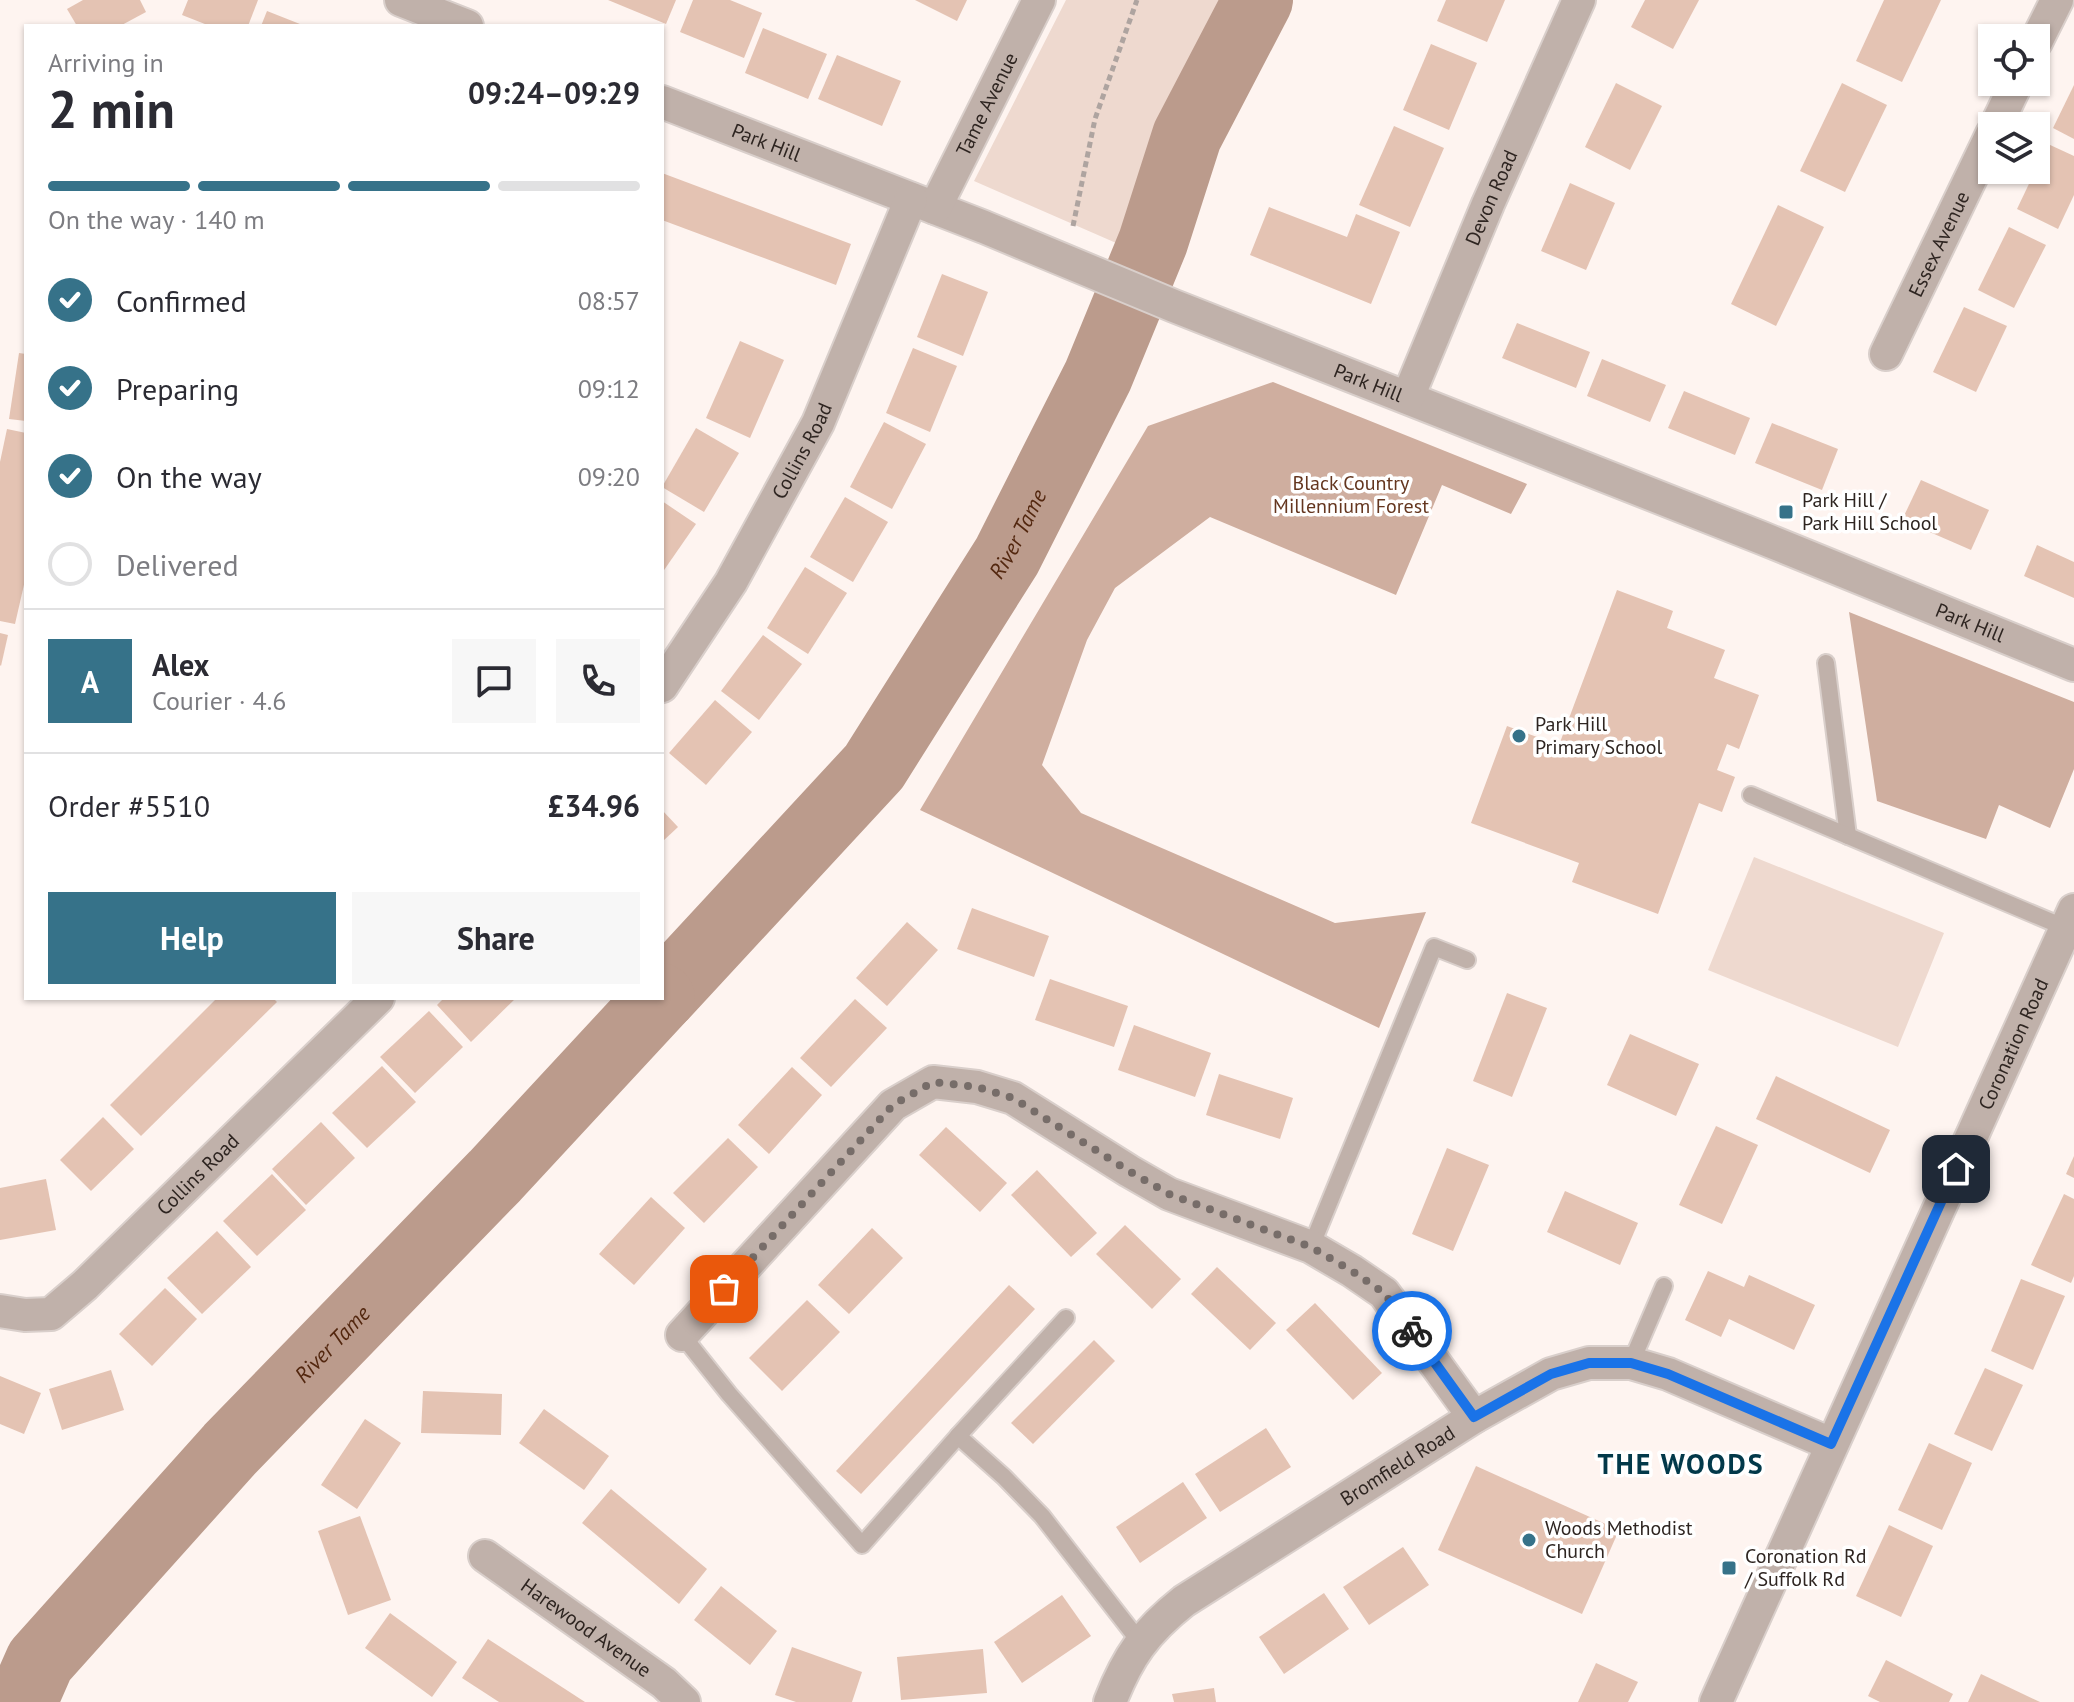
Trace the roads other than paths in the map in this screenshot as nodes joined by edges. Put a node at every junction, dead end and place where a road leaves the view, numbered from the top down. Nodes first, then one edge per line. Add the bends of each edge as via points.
1 (401, 0) edge
2 (1039, 0) edge
3 (1579, 0) edge
4 (2057, 0) edge
5 (462, 24) edge
6 (2045, 24) edge
7 (664, 103) edge
8 (1978, 163) edge
9 (923, 204) junction
10 (1886, 354) dead end
11 (1408, 397) junction
12 (1826, 663) dead end
13 (2074, 665) edge
14 (664, 683) edge
15 (1751, 795) dead end
16 (1848, 836) junction
17 (2070, 919) edge
18 (1467, 960) dead end
19 (376, 1000) edge
20 (1311, 1247) junction
21 (1664, 1286) dead end
22 (0, 1311) edge
23 (1066, 1318) dead end
24 (682, 1335) joint
25 (1631, 1363) junction
26 (1474, 1417) junction
27 (958, 1436) junction
28 (1831, 1444) junction
29 (485, 1556) dead end
30 (1140, 1642) junction
31 (684, 1702) edge
32 (1110, 1702) edge
33 (1716, 1702) edge

1 - 5 street
2 - 9 street, Tame Avenue
3 - 11 street, Devon Road
4 - 6 street
7 - 9 street, Park Hill
8 - 10 street, Essex Avenue
9 - 11 street, Park Hill
9 - 14 street, Collins Road via 818,423 731,582
11 - 13 street, Park Hill
12 - 16 lane
15 - 16 lane
16 - 17 lane
17 - 28 street, Coronation Road
18 - 20 lane via 1434,947
19 - 22 street, Collins Road via 51,1314
20 - 24 street via 1169,1194 1013,1098 933,1082 893,1105
20 - 26 street via 1384,1293
21 - 25 lane
23 - 27 lane
24 - 27 lane via 862,1545
25 - 26 street, Bromfield Road via 1589,1363 1551,1374
25 - 28 street, Bromfield Road
26 - 30 street, Bromfield Road via 1184,1601
27 - 30 lane via 1042,1516
28 - 33 street, Coronation Road
29 - 31 street, Harewood Avenue
30 - 32 street, Bromfield Road

